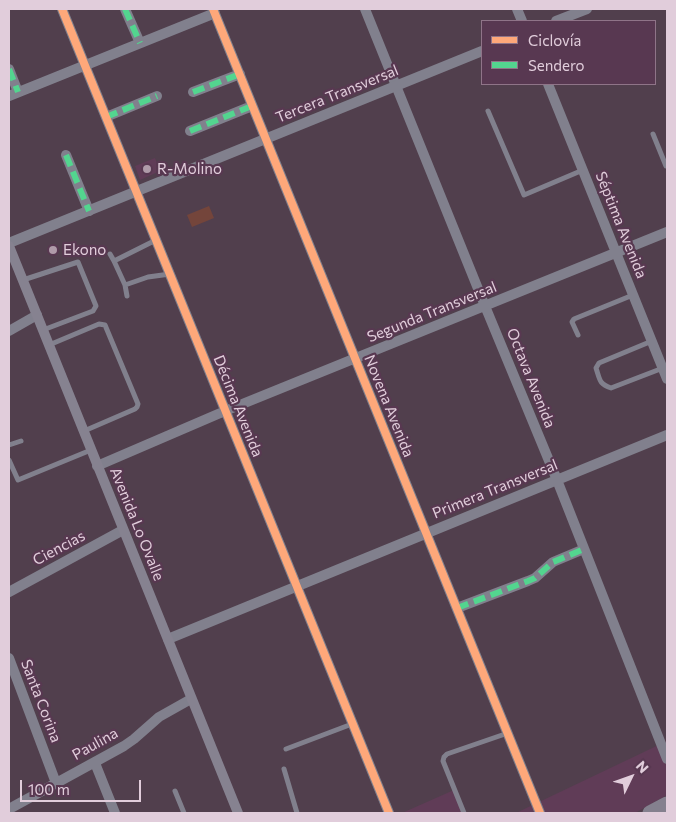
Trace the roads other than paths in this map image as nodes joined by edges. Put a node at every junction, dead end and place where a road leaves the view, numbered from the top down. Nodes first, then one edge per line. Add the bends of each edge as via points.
1 (62, 9) edge
2 (125, 9) edge
3 (365, 9) edge
4 (587, 9) edge
5 (214, 11) edge
6 (559, 20) edge
7 (140, 43) junction
8 (481, 51) edge
9 (85, 65) junction
10 (9, 69) edge
11 (240, 74) junction
12 (548, 85) edge
13 (397, 86) junction
14 (193, 92) dead end
15 (13, 94) edge
16 (157, 96) dead end
17 (252, 106) junction
18 (488, 111) dead end
19 (106, 117) junction
20 (190, 131) dead end
21 (653, 134) dead end
22 (266, 140) junction
23 (66, 155) dead end
24 (667, 166) edge
25 (583, 170) junction
26 (137, 192) junction
27 (89, 211) junction
28 (667, 232) edge
29 (156, 240) junction
30 (9, 245) edge
31 (616, 253) junction
32 (110, 254) dead end
33 (114, 261) junction
34 (170, 274) junction
35 (22, 280) junction
36 (125, 285) junction
37 (633, 295) junction
38 (127, 296) dead end
39 (485, 306) junction
40 (37, 315) junction
41 (43, 330) junction
42 (9, 331) edge
43 (578, 335) dead end
44 (652, 341) junction
45 (49, 345) junction
46 (355, 359) junction
47 (663, 368) junction
48 (667, 378) edge
49 (225, 411) junction
50 (84, 431) junction
51 (667, 435) edge
52 (21, 440) dead end
53 (9, 446) edge
54 (91, 450) junction
55 (9, 460) edge
56 (97, 466) junction
57 (557, 480) junction
58 (123, 530) junction
59 (426, 533) junction
60 (584, 549) junction
61 (296, 586) junction
62 (9, 592) edge
63 (457, 608) junction
64 (168, 639) junction
65 (9, 658) edge
66 (192, 699) junction
67 (352, 724) junction
68 (508, 733) junction
69 (286, 749) dead end
70 (667, 758) edge
71 (95, 763) junction
72 (284, 770) dead end
73 (56, 783) junction
74 (174, 791) dead end
75 (667, 804) edge
76 (9, 809) edge
77 (115, 813) edge
78 (184, 813) edge
79 (238, 813) edge
80 (298, 813) edge
81 (389, 813) edge
82 (464, 813) edge
83 (540, 813) edge
84 (650, 813) edge

1 - 9 street, Décima Avenida
2 - 7 street
3 - 13 street, Octava Avenida
4 - 6 street
5 - 7 street
5 - 11 street, Novena Avenida
7 - 9 street
8 - 13 street, Tercera Transversal
9 - 15 street
9 - 19 street, Décima Avenida
10 - 15 street
11 - 14 street
11 - 17 street, Novena Avenida
12 - 25 street, Séptima Avenida
13 - 22 street, Tercera Transversal
13 - 39 street, Octava Avenida
16 - 19 street
17 - 20 street
17 - 22 street, Novena Avenida
18 - 25 lane via 524,195
19 - 26 street, Décima Avenida
21 - 24 lane
22 - 26 street, Tercera Transversal
22 - 46 street, Novena Avenida
23 - 27 street
25 - 31 street, Séptima Avenida
26 - 27 street, Tercera Transversal
26 - 29 street, Décima Avenida
27 - 30 street, Tercera Transversal
28 - 31 street, Segunda Transversal
29 - 33 lane
29 - 34 street, Décima Avenida
30 - 35 main road, Avenida Lo Ovalle
31 - 37 street, Séptima Avenida
31 - 39 street, Segunda Transversal
32 - 33 lane
33 - 36 lane
34 - 36 lane
34 - 49 street, Décima Avenida
35 - 40 main road, Avenida Lo Ovalle
35 - 41 lane via 76,261 79,263 96,306 93,311
36 - 38 lane
37 - 43 lane via 574,319 572,322
37 - 44 street, Séptima Avenida
39 - 46 street, Segunda Transversal
39 - 57 street, Octava Avenida
40 - 41 main road, Avenida Lo Ovalle
40 - 42 street
41 - 45 main road, Avenida Lo Ovalle
44 - 47 street, Séptima Avenida
44 - 47 lane via 598,363 596,368 600,380 611,388
45 - 50 main road, Avenida Lo Ovalle
45 - 50 lane via 104,325 138,404 135,409
46 - 49 street, Segunda Transversal
46 - 59 street, Novena Avenida
47 - 48 street, Séptima Avenida
49 - 56 street, Segunda Transversal
49 - 61 street, Décima Avenida
50 - 54 main road, Avenida Lo Ovalle
51 - 57 street, Primera Transversal
52 - 53 lane
54 - 55 lane via 18,480
54 - 56 main road, Avenida Lo Ovalle
56 - 58 main road, Avenida Lo Ovalle
57 - 59 street, Primera Transversal
57 - 60 street, Octava Avenida
58 - 62 street, Ciencias
58 - 64 main road, Avenida Lo Ovalle
59 - 61 street, Primera Transversal
59 - 63 street, Novena Avenida
60 - 63 street via 553,562 535,578
60 - 70 street, Octava Avenida
61 - 64 street, Primera Transversal
61 - 67 street, Décima Avenida
63 - 68 street, Novena Avenida
64 - 66 main road, Avenida Lo Ovalle
65 - 73 street, Santa Corina
66 - 71 street, Paulina via 159,717 129,743
66 - 79 main road, Avenida Lo Ovalle
67 - 69 lane
67 - 81 street, Décima Avenida
68 - 82 lane via 444,757 442,761
68 - 83 street, Novena Avenida
71 - 73 street, Paulina
71 - 77 street
72 - 80 lane
73 - 76 street, Paulina
74 - 78 lane
75 - 84 main road

